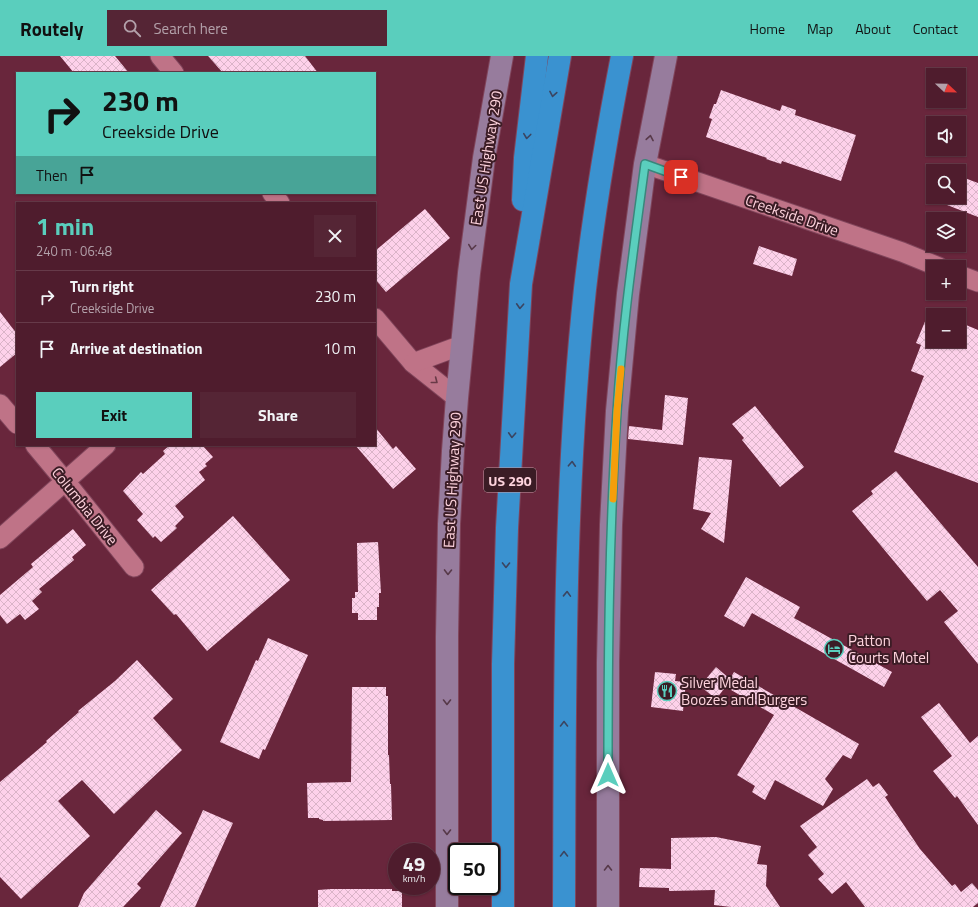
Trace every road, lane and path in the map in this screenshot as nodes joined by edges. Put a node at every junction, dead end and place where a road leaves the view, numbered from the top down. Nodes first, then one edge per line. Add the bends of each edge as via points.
1 (160, 56) edge
2 (502, 56) edge
3 (537, 56) edge
4 (560, 56) edge
5 (622, 56) edge
6 (666, 56) edge
7 (173, 72) edge
8 (645, 164) junction
9 (273, 194) edge
10 (279, 202) edge
11 (926, 262) edge
12 (966, 278) edge
13 (978, 282) edge
14 (521, 284) junction
15 (376, 319) edge
16 (462, 344) junction
17 (413, 363) junction
18 (457, 398) junction
19 (0, 404) edge
20 (16, 423) edge
21 (36, 446) edge
22 (105, 446) edge
23 (65, 481) junction
24 (0, 539) edge
25 (134, 567) dead end
26 (447, 907) edge
27 (503, 907) edge
28 (564, 907) edge
29 (608, 907) edge

1 - 7 street
2 -> 16 main road, East US Highway 290 via 483,166
3 -> 14 highway via 525,158
4 -> 14 highway, US 290
28 -> 5 highway via 565,665 575,409 585,290 598,189
8 -> 6 main road
8 - 11 street, Creekside Drive
29 -> 8 main road via 611,525 617,411 628,294
9 - 10 street
12 - 13 street
14 -> 27 highway, US 290 via 507,528 503,672
15 - 17 street
16 - 17 street
16 - 18 main road, East US Highway 290
17 -> 18 street
18 -> 26 main road, East US Highway 290 via 449,524 446,636
19 - 20 street
21 - 23 street, Columbia Drive
22 - 23 street
23 - 24 street
23 - 25 street, Columbia Drive

